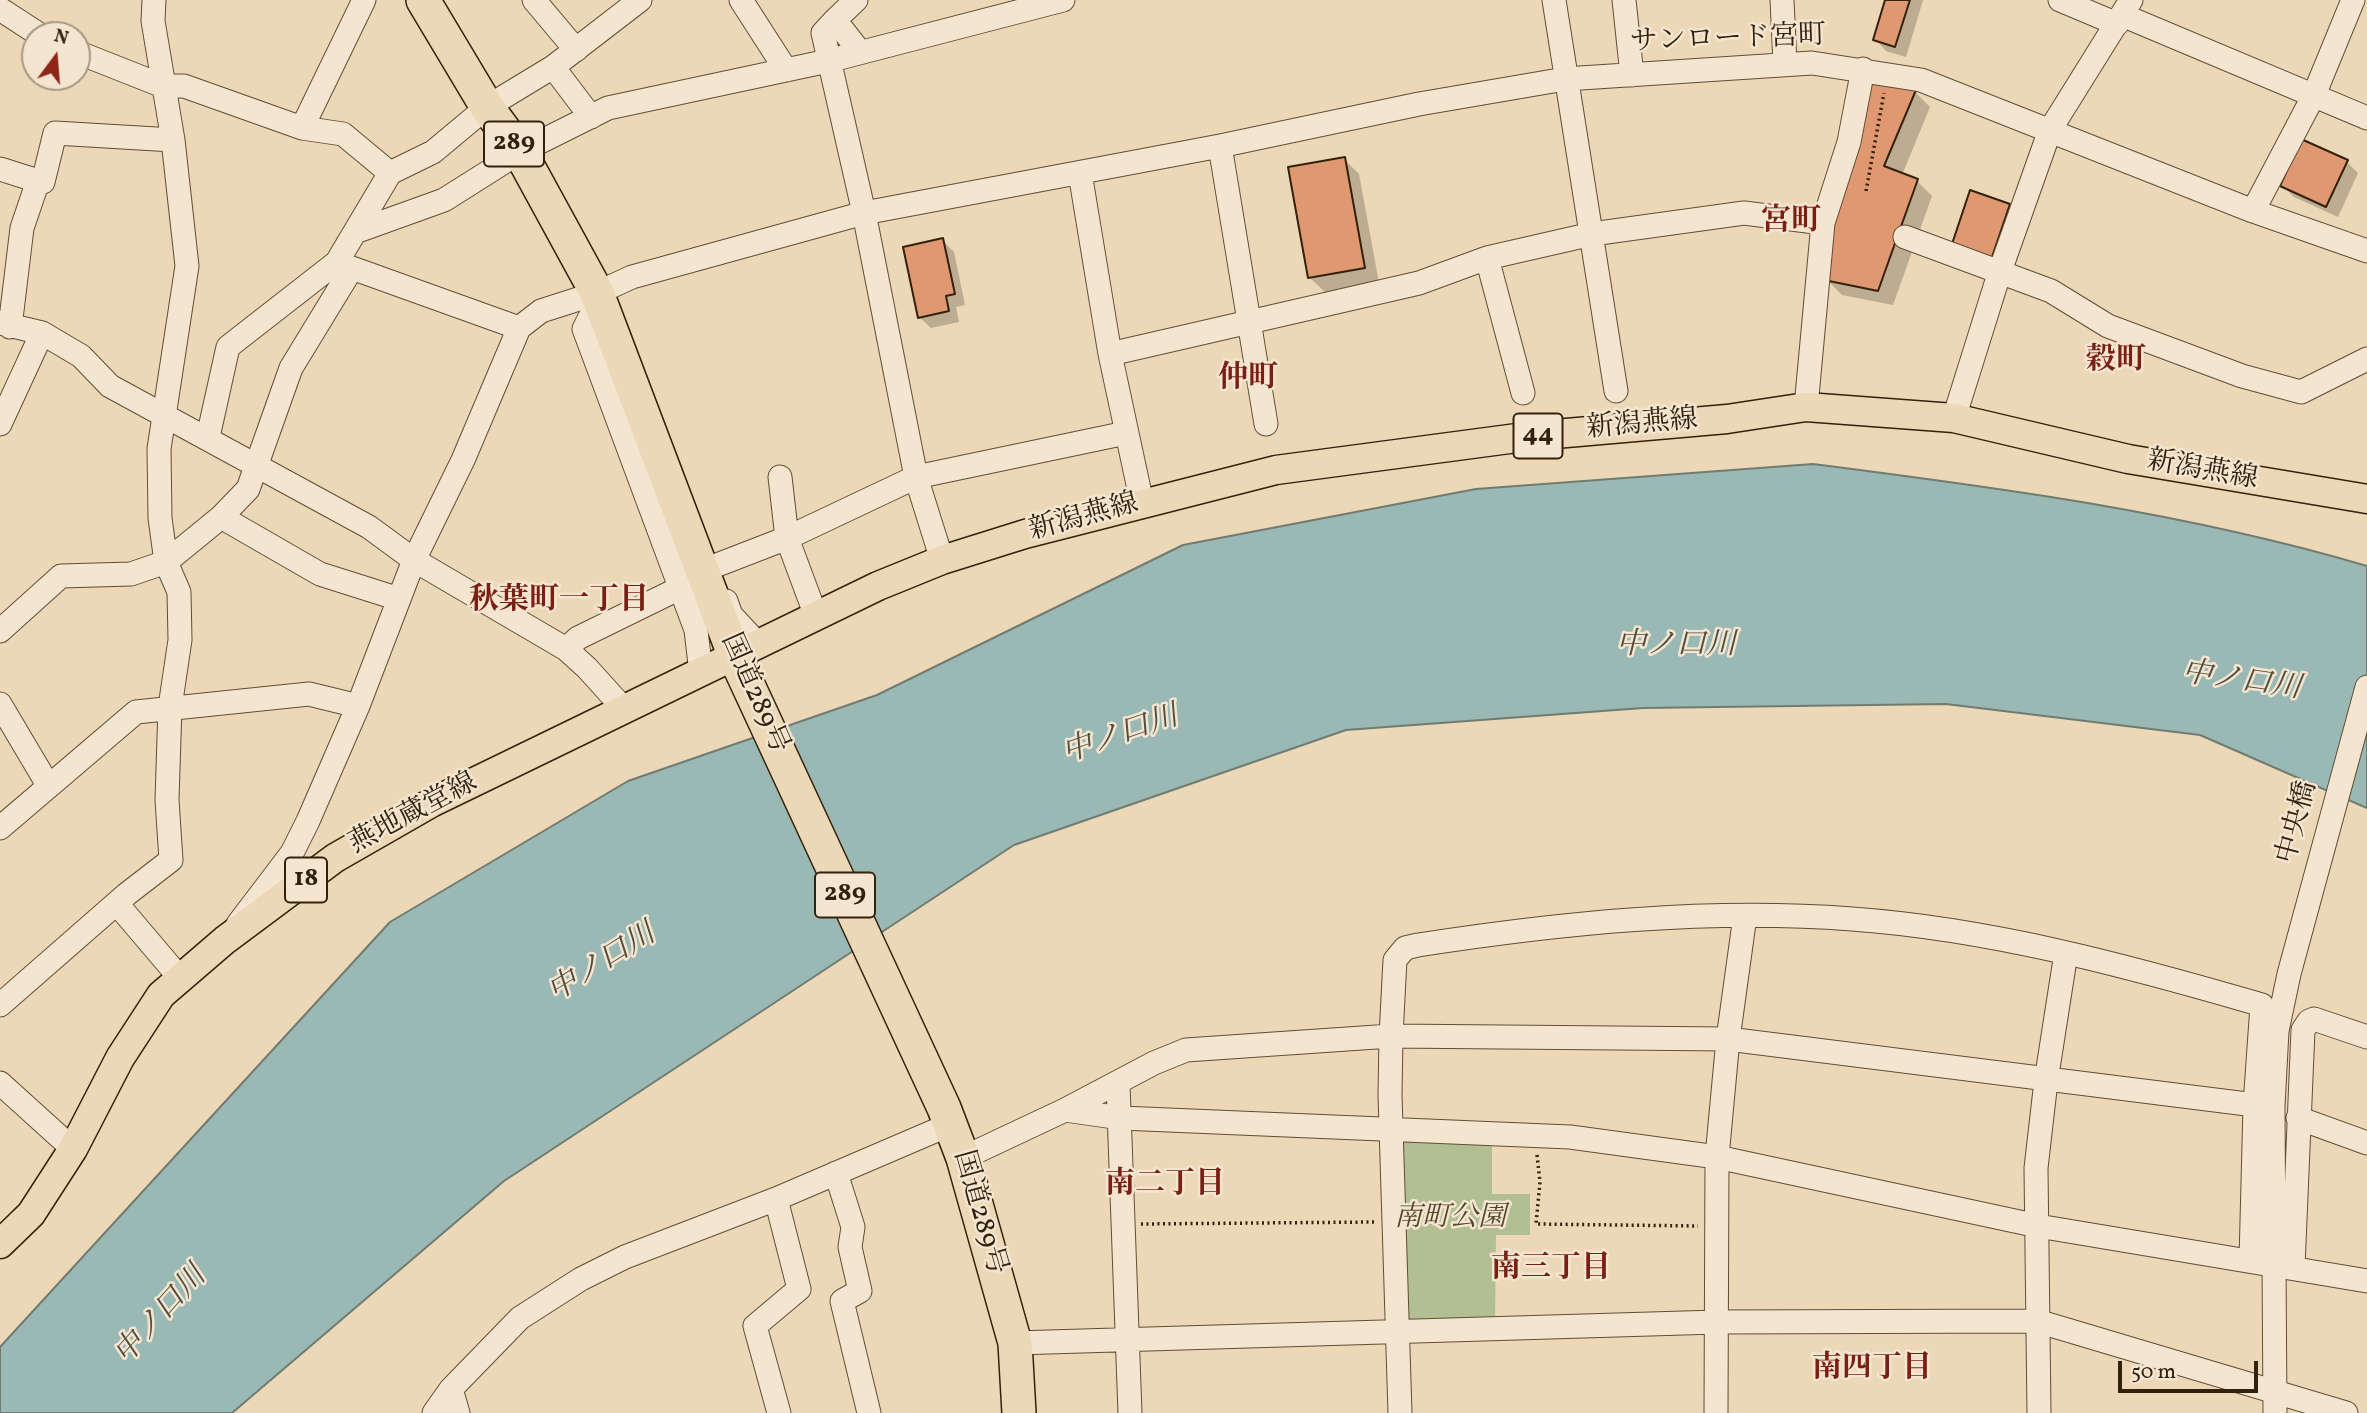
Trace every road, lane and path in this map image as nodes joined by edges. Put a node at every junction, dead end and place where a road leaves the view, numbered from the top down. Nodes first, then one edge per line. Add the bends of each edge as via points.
1 (154, 0) edge
2 (364, 0) edge
3 (423, 0) edge
4 (534, 0) edge
5 (640, 0) edge
6 (741, 0) edge
7 (856, 0) edge
8 (1063, 0) edge
9 (1554, 0) edge
10 (1624, 0) edge
11 (1782, 0) edge
12 (2060, 0) edge
13 (2353, 0) edge
14 (1013, 6) edge
15 (0, 9) edge
16 (2123, 13) edge
17 (835, 20) junction
18 (21, 23) edge
19 (576, 50) junction
20 (860, 52) junction
21 (91, 58) edge
22 (828, 61) junction
23 (1785, 64) junction
24 (553, 67) junction
25 (1863, 69) junction
26 (786, 70) junction
27 (1887, 73) junction
28 (1632, 75) junction
29 (1565, 79) junction
30 (163, 86) junction
31 (2314, 95) junction
32 (487, 107) junction
33 (590, 117) junction
34 (2367, 118) edge
35 (302, 128) junction
36 (2050, 130) junction
37 (173, 140) junction
38 (1220, 146) junction
39 (520, 152) junction
40 (0, 169) edge
41 (390, 173) junction
42 (1080, 173) junction
43 (38, 181) junction
44 (1866, 191) dead end
45 (2253, 211) junction
46 (864, 214) junction
47 (1824, 223) junction
48 (355, 232) junction
49 (1592, 234) junction
50 (1905, 237) dead end
51 (2367, 251) edge
52 (1486, 258) junction
53 (345, 265) junction
54 (2000, 271) junction
55 (598, 296) junction
56 (1248, 320) junction
57 (5, 325) edge
58 (519, 328) junction
59 (41, 333) junction
60 (1110, 354) junction
61 (2367, 359) edge
62 (1616, 391) dead end
63 (1523, 393) dead end
64 (1806, 407) junction
65 (164, 416) junction
66 (1954, 418) junction
67 (0, 424) edge
68 (1266, 424) dead end
69 (1126, 433) junction
70 (208, 437) junction
71 (255, 463) junction
72 (780, 477) dead end
73 (916, 477) junction
74 (2367, 499) edge
75 (1142, 503) junction
76 (221, 517) junction
77 (787, 538) junction
78 (414, 560) junction
79 (942, 561) junction
80 (166, 562) junction
81 (712, 566) junction
82 (680, 588) junction
83 (399, 599) junction
84 (816, 616) junction
85 (0, 631) edge
86 (566, 649) junction
87 (746, 661) junction
88 (701, 673) junction
89 (2367, 687) edge
90 (0, 704) edge
91 (358, 705) junction
92 (170, 707) junction
93 (624, 709) junction
94 (48, 785) junction
95 (0, 828) edge
96 (118, 905) junction
97 (1745, 916) junction
98 (225, 940) junction
99 (2066, 953) junction
100 (180, 978) junction
101 (0, 1005) edge
102 (1391, 1035) junction
103 (2367, 1037) edge
104 (1728, 1039) junction
105 (2046, 1081) junction
106 (0, 1083) edge
107 (1118, 1084) junction
108 (2255, 1105) junction
109 (1065, 1110) junction
110 (948, 1116) junction
111 (1121, 1118) junction
112 (2298, 1118) junction
113 (1391, 1129) junction
114 (1534, 1136) junction
115 (2367, 1143) edge
116 (73, 1149) junction
117 (1717, 1157) junction
118 (963, 1158) junction
119 (836, 1173) junction
120 (776, 1199) junction
121 (1395, 1222) junction
122 (1125, 1224) junction
123 (1717, 1226) junction
124 (2038, 1226) junction
125 (0, 1244) edge
126 (2273, 1264) junction
127 (2367, 1281) edge
128 (2036, 1321) junction
129 (1717, 1322) junction
130 (1397, 1329) junction
131 (1128, 1339) junction
132 (1015, 1342) junction
133 (451, 1389) junction
134 (2275, 1403) edge
135 (434, 1413) edge
136 (458, 1413) edge
137 (779, 1413) edge
138 (869, 1413) edge
139 (1019, 1413) edge
140 (1130, 1413) edge
141 (1400, 1413) edge
142 (1716, 1413) edge
143 (2039, 1413) edge
144 (2346, 1413) edge

1 - 30 street
2 - 35 street
3 - 32 highway, 国道289号 / 289
4 - 19 street
5 - 19 street
6 - 26 street
7 - 17 street
8 - 14 street
9 - 29 street
10 - 28 street
11 - 23 street
12 - 16 street
13 - 31 street
14 - 20 street
15 - 18 street
16 - 31 street
16 - 36 street
17 - 20 street
17 - 22 street via 823,33
19 - 24 street
20 - 22 street
21 - 30 street
22 - 26 street
22 - 46 street
23 - 25 street, サンロード宮町 via 1812,62
23 - 28 street, サンロード宮町
24 - 32 street
24 - 33 street
25 - 27 street, サンロード宮町
25 - 47 street via 1849,142
26 - 33 street via 608,108
27 - 36 street, サンロード宮町 via 1921,80
27 - 44 path
28 - 29 street, サンロード宮町
29 - 38 street, サンロード宮町
29 - 49 street
30 - 35 street via 184,86
30 - 37 street
31 - 34 street
31 - 45 street
32 - 39 highway, 国道289号 / 289
32 - 41 street via 433,152
33 - 39 street
35 - 41 street via 343,134
36 - 45 street, サンロード宮町
36 - 54 street
37 - 43 street via 55,133 43,182
37 - 65 street via 187,266
38 - 42 street, サンロード宮町
38 - 56 street
39 - 48 street via 443,200
39 - 55 highway, 国道289号 / 289
40 - 43 street
41 - 48 street
42 - 46 street, サンロード宮町
42 - 60 street
43 - 57 street via 22,228
45 - 51 street, サンロード宮町
46 - 55 street, サンロード宮町 via 632,277
46 - 73 street
47 - 49 street via 1744,213
47 - 64 street
48 - 53 street
49 - 52 street
49 - 62 street
50 - 54 street
52 - 56 street via 1419,283
52 - 63 street
53 - 58 street
53 - 70 street via 228,348
53 - 71 street via 291,368
54 - 61 street via 2051,291 2108,327 2242,376 2301,392
54 - 66 street
55 - 58 street, サンロード宮町 via 541,311
55 - 81 street via 619,317
55 - 82 street via 584,329
55 - 87 highway, 国道289号 / 289
56 - 60 street
56 - 68 street
57 - 59 street
58 - 78 street
59 - 65 street via 81,356 110,386
59 - 67 street
60 - 69 street
64 - 66 main road, 新潟燕線 / 44
64 - 75 main road, 新潟燕線 / 44 via 1727,419 1532,436 1276,470
65 - 70 street
65 - 80 street via 159,449
66 - 74 main road, 新潟燕線 / 44 via 2128,459
69 - 73 street
69 - 75 street
70 - 71 street
71 - 76 street via 248,489
71 - 78 street via 369,527
72 - 77 street
73 - 77 street
73 - 79 street
75 - 79 main road, 新潟燕線 / 44
76 - 80 street
76 - 83 street via 320,574
77 - 81 street
77 - 84 street
78 - 83 street
78 - 86 street
79 - 84 main road, 新潟燕線 / 44
80 - 85 street via 131,574 61,576
80 - 92 street via 179,592 180,640
81 - 87 street
82 - 86 street via 578,638
82 - 88 street via 696,630
83 - 91 street
84 - 87 main road, 新潟燕線 / 44
86 - 93 street
87 - 88 main road, 燕地蔵堂線 / 18
87 - 110 highway, 国道289号 / 289
88 - 93 main road, 燕地蔵堂線 / 18
89 - 126 street, 中央橋 via 2277,1031
90 - 94 street
91 - 92 street via 309,694
91 - 98 street via 292,853
92 - 94 street via 136,712
92 - 96 street via 167,800 171,860
93 - 98 main road, 燕地蔵堂線 / 18 via 431,803 335,858
94 - 95 street
96 - 100 street
96 - 101 street
97 - 99 street via 1877,922
97 - 102 street via 1527,928 1405,948 1394,970
97 - 104 street
98 - 100 main road, 燕地蔵堂線 / 18
99 - 105 street
99 - 108 street via 2262,1005
100 - 116 main road, 燕地蔵堂線 / 18 via 160,995
102 - 104 street
102 - 107 street via 1197,1048 1169,1056
102 - 113 street
103 - 112 street via 2314,1019 2305,1025
104 - 105 street
104 - 117 street
105 - 108 street
105 - 124 street via 2036,1168
106 - 116 street
107 - 109 street
107 - 111 street
108 - 126 street
109 - 111 street
109 - 118 street
110 - 118 highway, 国道289号 / 289
110 - 119 street
111 - 113 street
111 - 122 street
112 - 115 street
112 - 126 street
113 - 114 street
113 - 121 street
114 - 117 street
114 - 123 path via 1540,1182 1536,1224
116 - 125 main road, 燕地蔵堂線 / 18 via 31,1214
117 - 123 street
117 - 124 street
118 - 132 highway, 国道289号 / 289
119 - 120 street
119 - 138 street via 853,1227 850,1247 860,1291 842,1301
120 - 133 street via 625,1256 581,1279 520,1318
120 - 137 street via 799,1289 755,1326
121 - 122 path
121 - 130 street
122 - 131 street
123 - 129 street
124 - 126 street
124 - 128 street
126 - 127 street
126 - 134 street
128 - 129 street
128 - 134 street
128 - 143 street
129 - 130 street
129 - 142 street
130 - 131 street
130 - 141 street
131 - 132 street
131 - 140 street
132 - 139 highway, 国道289号 / 289
133 - 135 street
133 - 136 street
134 - 144 street

